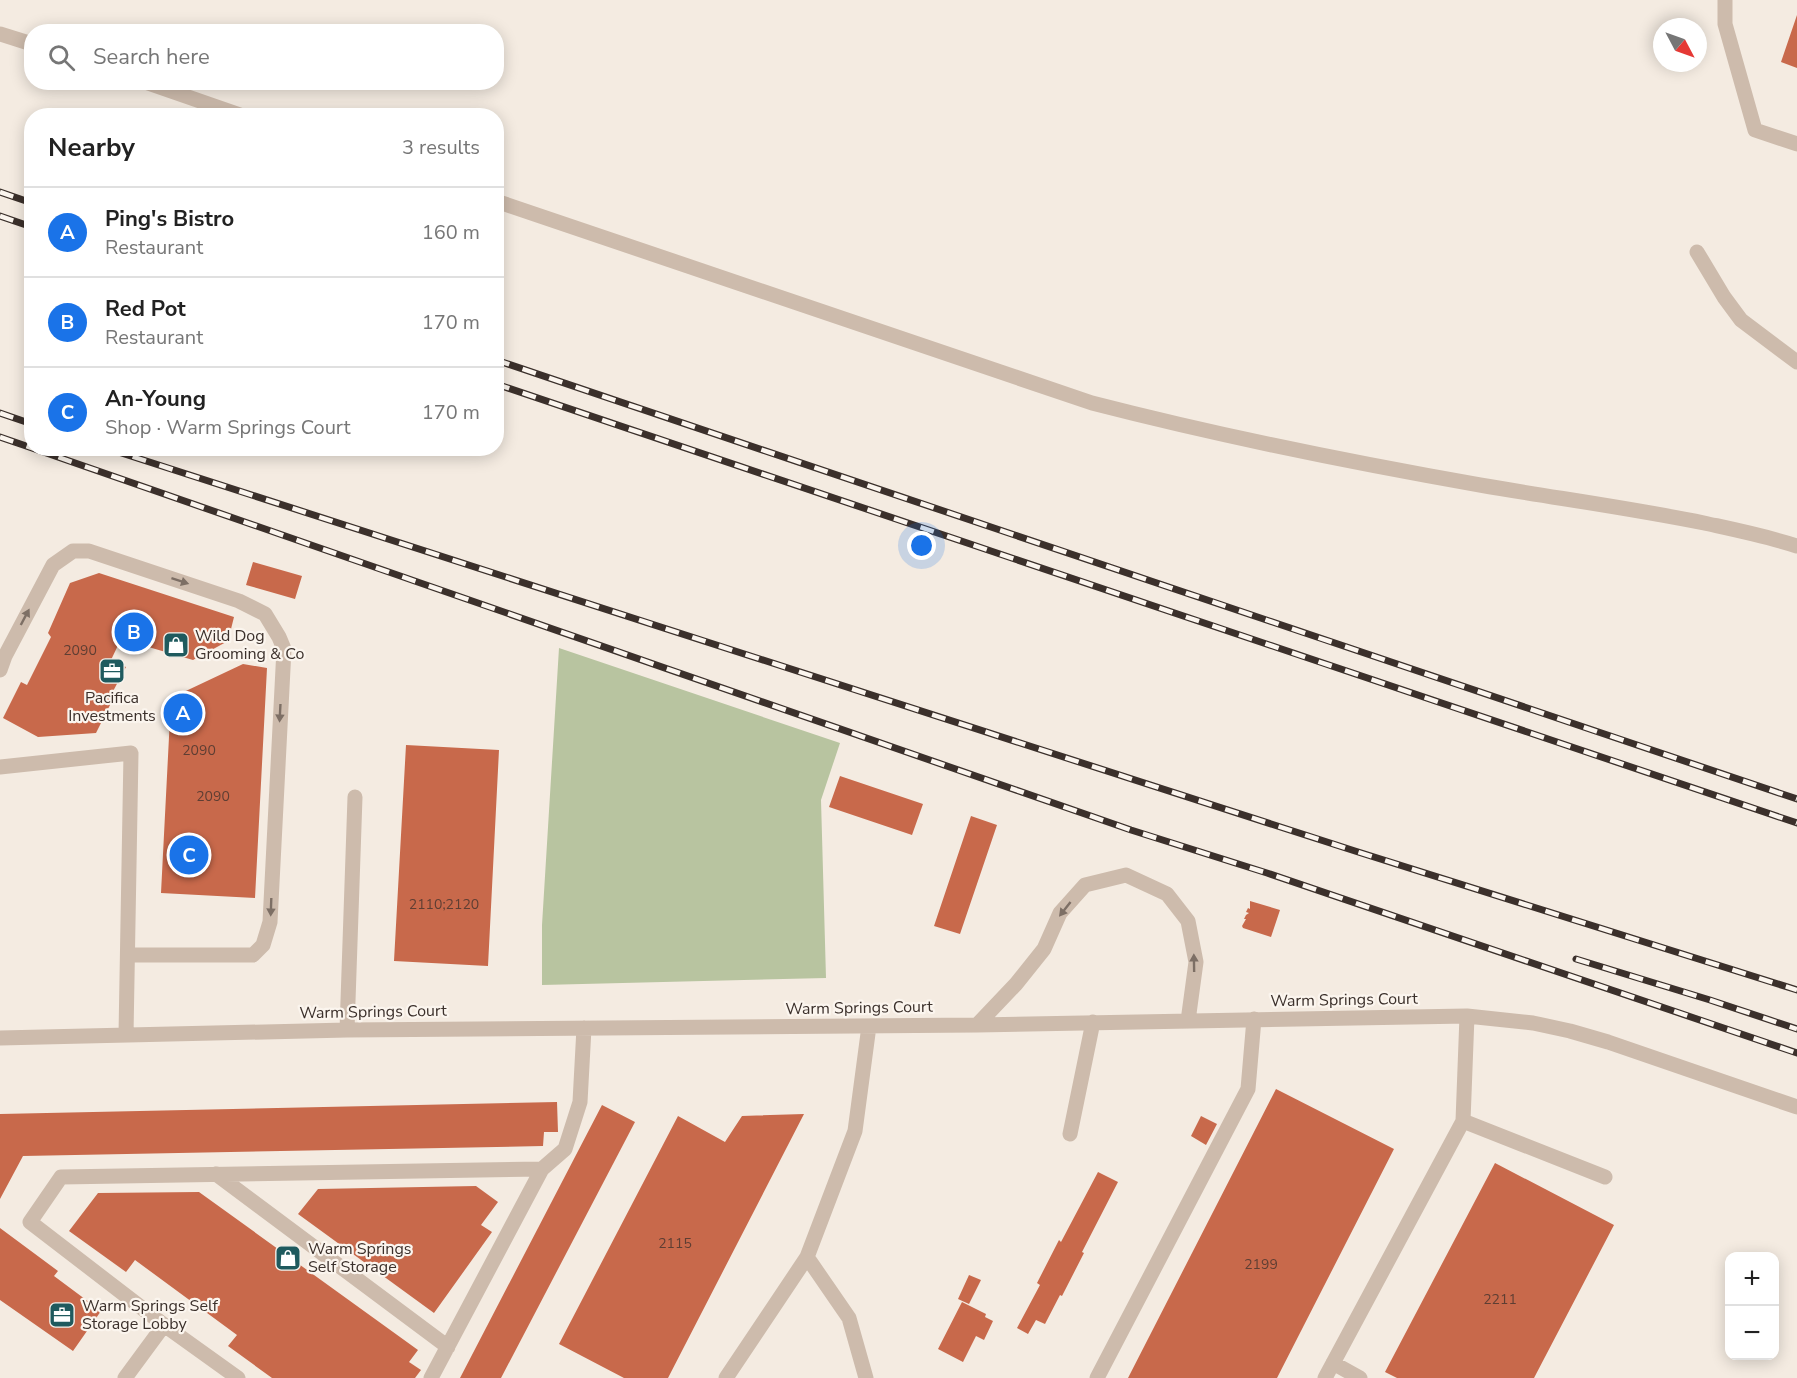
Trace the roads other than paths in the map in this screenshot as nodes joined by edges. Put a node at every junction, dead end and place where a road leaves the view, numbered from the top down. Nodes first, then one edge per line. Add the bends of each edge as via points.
1 (1725, 0) edge
2 (0, 34) edge
3 (24, 42) edge
4 (168, 90) edge
5 (220, 108) edge
6 (1797, 144) edge
7 (504, 204) edge
8 (1696, 252) dead end
9 (1797, 362) edge
10 (1797, 546) edge
11 (0, 670) edge
12 (0, 767) edge
13 (356, 798) dead end
14 (128, 955) junction
15 (1467, 1016) junction
16 (1254, 1019) junction
17 (1188, 1021) junction
18 (1092, 1022) junction
19 (977, 1025) junction
20 (869, 1026) junction
21 (584, 1028) junction
22 (347, 1030) junction
23 (126, 1035) junction
24 (0, 1038) edge
25 (1797, 1107) edge
26 (1463, 1121) junction
27 (1070, 1134) dead end
28 (542, 1169) junction
29 (216, 1174) junction
30 (1605, 1177) dead end
31 (807, 1257) junction
32 (164, 1325) junction
33 (448, 1347) junction
34 (1333, 1363) junction
35 (125, 1378) edge
36 (238, 1378) edge
37 (431, 1378) edge
38 (726, 1378) edge
39 (866, 1378) edge
40 (1097, 1378) edge
41 (1325, 1378) edge
42 (1360, 1378) edge

1 - 6 street via 1725,24 1755,130
2 - 3 street
4 - 5 street
7 - 10 street via 1103,405 1188,428 1480,485 1658,514
8 - 9 street via 1741,320
11 -> 14 street via 53,565 72,552 89,551 239,601 264,614 279,637 284,649 270,922 263,945 253,955
12 - 14 street via 131,753
13 - 22 street
14 - 23 street
15 - 16 street, Warm Springs Court
15 - 25 street, Warm Springs Court via 1570,1031
15 - 26 street
16 - 17 street, Warm Springs Court
16 - 40 street via 1248,1089
17 - 18 street, Warm Springs Court
17 -> 19 street via 1196,962 1188,921 1167,894 1126,875 1085,885 1060,913 1044,949
18 - 19 street, Warm Springs Court
18 - 27 street
19 - 20 street, Warm Springs Court
20 - 21 street, Warm Springs Court
20 - 31 street via 855,1131
21 - 22 street, Warm Springs Court
21 - 28 street via 580,1102 565,1149
22 - 23 street, Warm Springs Court
23 - 24 street, Warm Springs Court
26 - 30 street
26 - 34 street
28 - 29 street
28 - 33 street
29 - 32 street via 61,1177 30,1222
29 - 33 street
31 - 38 street
31 - 39 street via 849,1318
32 - 35 street
32 - 36 street
33 - 37 street
34 - 41 street
34 - 42 street

